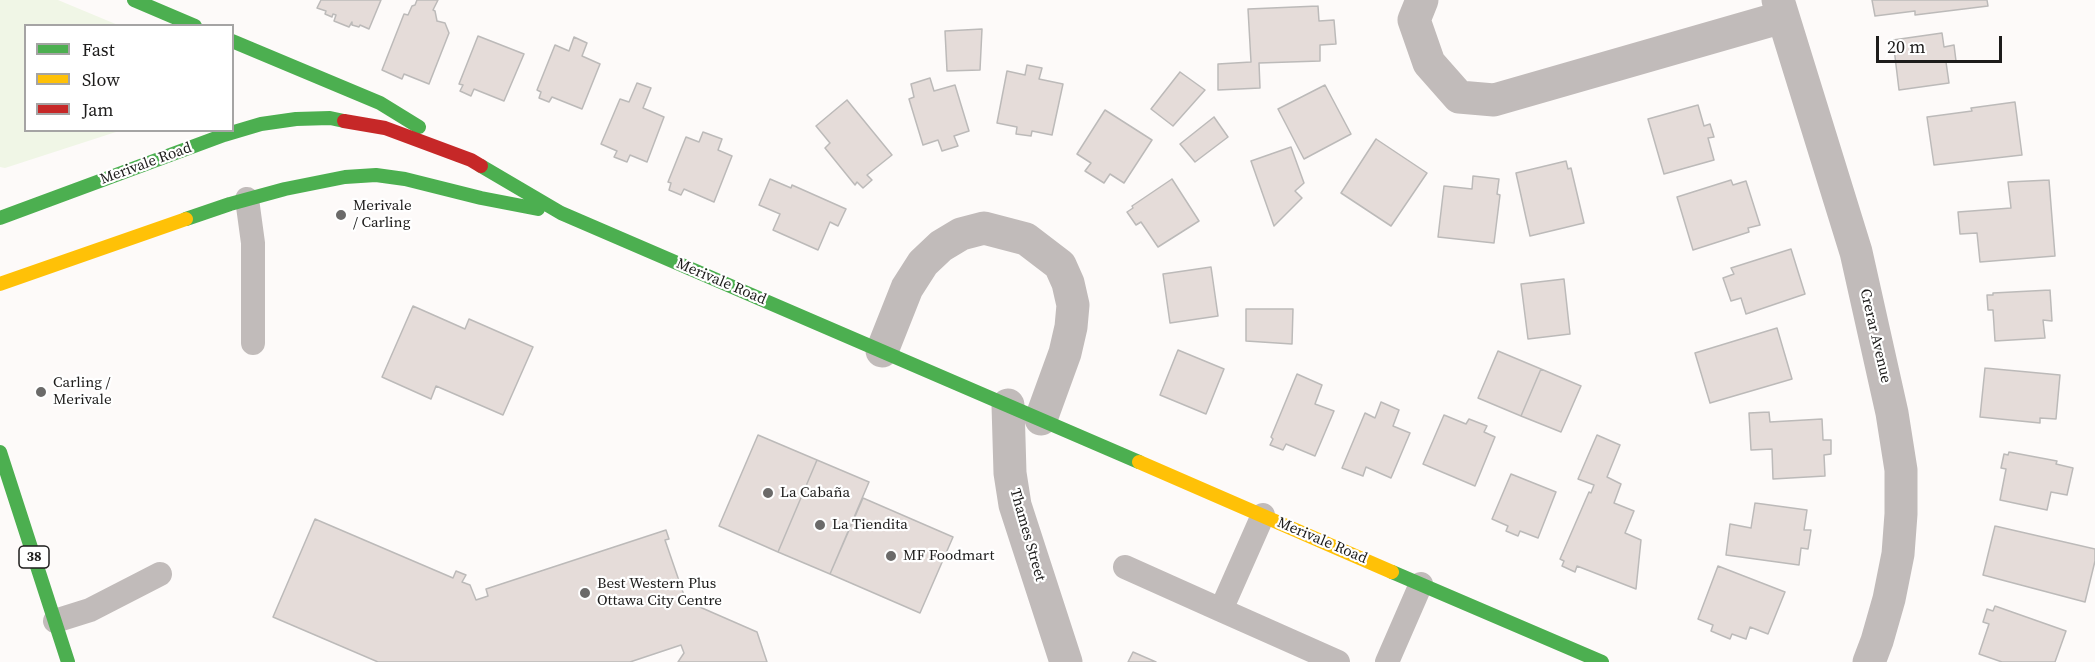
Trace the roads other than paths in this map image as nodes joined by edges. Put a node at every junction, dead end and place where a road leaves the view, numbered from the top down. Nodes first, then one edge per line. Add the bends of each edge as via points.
1 (1422, 0) edge
2 (146, 2) edge
3 (1781, 9) edge
4 (191, 24) edge
5 (234, 42) edge
6 (471, 160) junction
7 (247, 199) junction
8 (561, 213) junction
9 (0, 218) edge
10 (0, 284) edge
11 (253, 343) dead end
12 (882, 351) junction
13 (1008, 405) junction
14 (1041, 419) junction
15 (0, 452) edge
16 (1263, 515) junction
17 (1125, 567) dead end
18 (160, 574) dead end
19 (1421, 584) junction
20 (1221, 610) junction
21 (55, 621) junction
22 (68, 662) edge
23 (1066, 662) edge
24 (1338, 662) edge
25 (1387, 662) edge
26 (1602, 662) edge
27 (1869, 662) edge

1 - 3 street, Crerar Avenue via 1414,20 1429,63 1459,97 1494,100
2 - 4 main road
3 - 27 street, Crerar Avenue via 1856,252 1892,413 1900,470 1898,554 1878,641
5 - 6 main road via 380,103
6 - 8 main road, Merivale Road
6 - 9 main road, Merivale Road via 384,128 330,118 296,119 224,135
7 - 8 main road, Merivale Road via 345,177 376,175
7 - 10 main road, Merivale Road
7 - 11 lane via 253,243
8 - 12 main road, Merivale Road
12 - 13 main road, Merivale Road
12 - 14 street via 907,288 923,263 941,246 961,234 984,228 1026,239 1060,265 1073,305 1065,353
13 - 14 main road, Merivale Road
13 - 23 street, Thames Street via 1013,497
14 - 16 main road, Merivale Road
15 - 21 main road, 38
16 - 19 main road, Merivale Road
16 - 20 lane
17 - 20 lane
18 - 21 lane via 90,610
19 - 25 lane
19 - 26 main road, Merivale Road
20 - 24 lane
21 - 22 main road, 38

